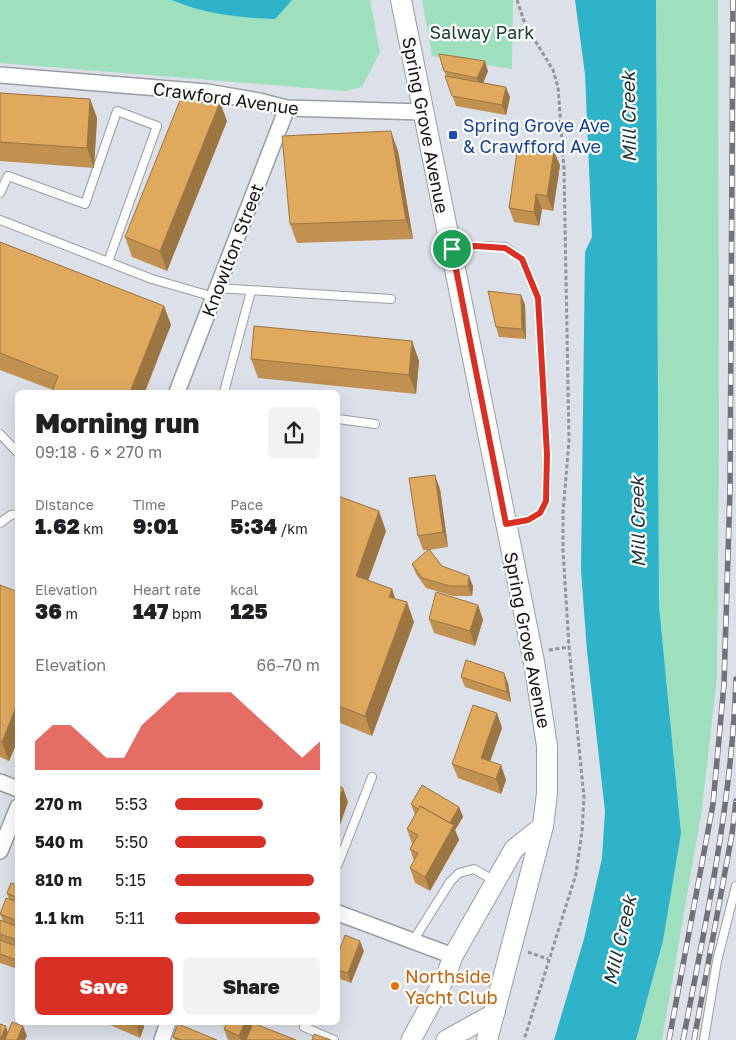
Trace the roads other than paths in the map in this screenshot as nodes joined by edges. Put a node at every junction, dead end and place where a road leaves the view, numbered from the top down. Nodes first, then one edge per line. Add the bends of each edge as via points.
1 (401, 0) edge
2 (0, 75) edge
3 (287, 108) junction
4 (423, 112) junction
5 (0, 193) edge
6 (0, 220) edge
7 (452, 249) junction
8 (108, 262) junction
9 (251, 291) junction
10 (216, 293) junction
11 (391, 299) dead end
12 (179, 390) edge
13 (225, 390) edge
14 (340, 419) edge
15 (375, 424) dead end
16 (0, 434) edge
17 (15, 450) edge
18 (15, 514) edge
19 (0, 523) edge
20 (506, 524) junction
21 (372, 777) dead end
22 (0, 782) edge
23 (15, 788) edge
24 (15, 814) edge
25 (543, 826) junction
26 (0, 851) edge
27 (340, 859) edge
28 (495, 881) junction
29 (736, 886) edge
30 (340, 913) edge
31 (413, 941) junction
32 (453, 956) junction
33 (495, 1013) junction
34 (167, 1025) edge
35 (304, 1026) dead end
36 (162, 1040) edge
37 (334, 1040) edge
38 (411, 1040) edge
39 (446, 1040) edge
40 (488, 1040) edge
41 (704, 1040) edge

1 - 4 main road, Spring Grove Avenue
2 - 3 street, Crawford Avenue via 207,92
3 - 4 street, Crawford Avenue
3 - 10 street, Knowlton Street
4 - 7 main road, Spring Grove Avenue
5 - 8 lane via 8,176 85,204 117,111 157,126
6 - 8 lane
7 - 20 main road, Spring Grove Avenue
7 - 20 lane via 475,246 505,248 522,259 538,298 547,454 546,501 540,513 528,520
8 - 10 lane via 152,279
9 - 10 lane
9 - 11 lane
9 - 13 lane
10 - 12 street, Knowlton Street
14 - 15 lane
16 - 17 lane
18 - 19 lane
20 - 25 main road, Spring Grove Avenue via 545,726 548,769
21 - 27 lane
22 - 23 street
24 - 26 street
25 - 28 street via 514,849
25 - 33 main road, Spring Grove Avenue
28 - 31 lane via 474,869 459,873
28 - 32 street
29 - 41 lane via 717,962
30 - 31 street
31 - 32 street
32 - 38 street via 446,976
33 - 39 street
33 - 40 main road, Spring Grove Avenue
34 - 36 street
35 - 37 lane

